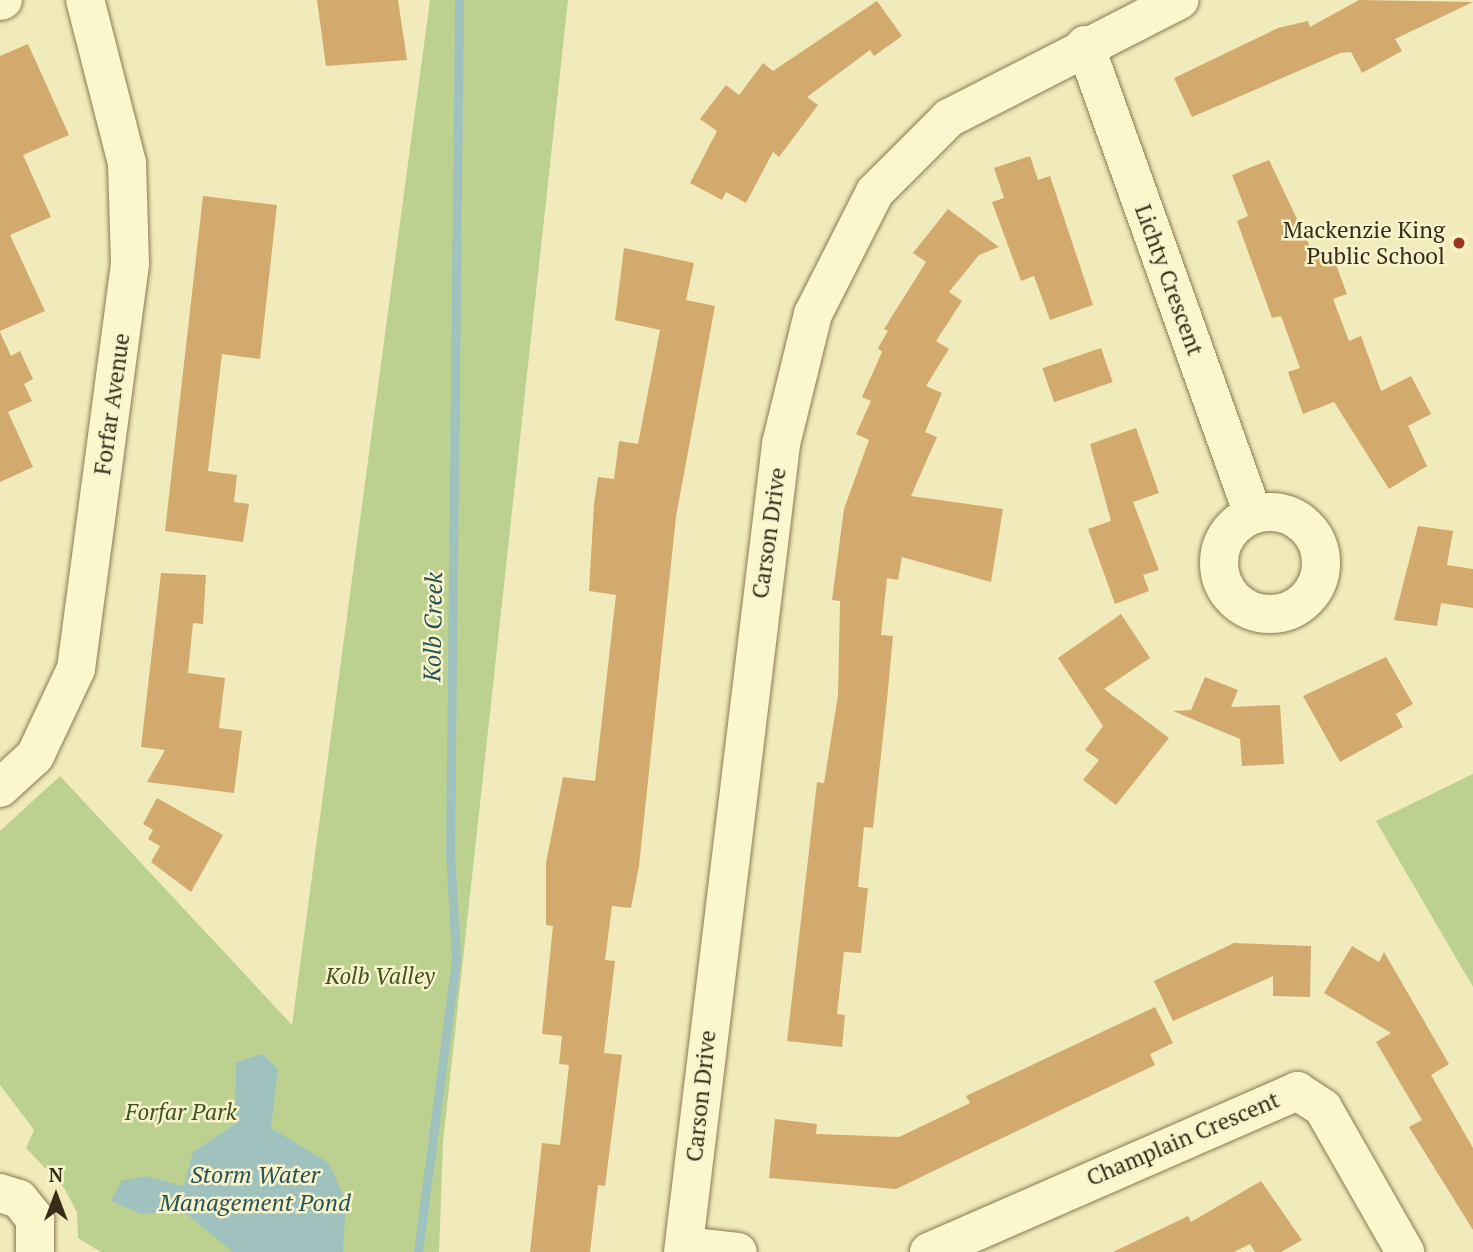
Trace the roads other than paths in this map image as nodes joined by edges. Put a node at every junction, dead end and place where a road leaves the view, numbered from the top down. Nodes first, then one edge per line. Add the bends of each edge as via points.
1 (86, 0) edge
2 (1180, 0) edge
3 (1085, 45) junction
4 (1253, 515) dead end
5 (0, 788) edge
6 (0, 1193) edge
7 (684, 1249) edge
8 (34, 1252) edge
9 (738, 1252) edge
10 (929, 1252) edge
11 (1405, 1252) edge

1 - 5 street, Forfar Avenue via 127,163 130,264 76,669 34,757
2 - 3 street, Carson Drive
3 - 4 street, Lichty Crescent
3 - 7 street, Carson Drive via 949,118 930,136 875,192 813,314 778,471
6 - 8 street via 19,1199 34,1219
7 - 9 street
10 - 11 street, Champlain Crescent via 1297,1091 1323,1108

